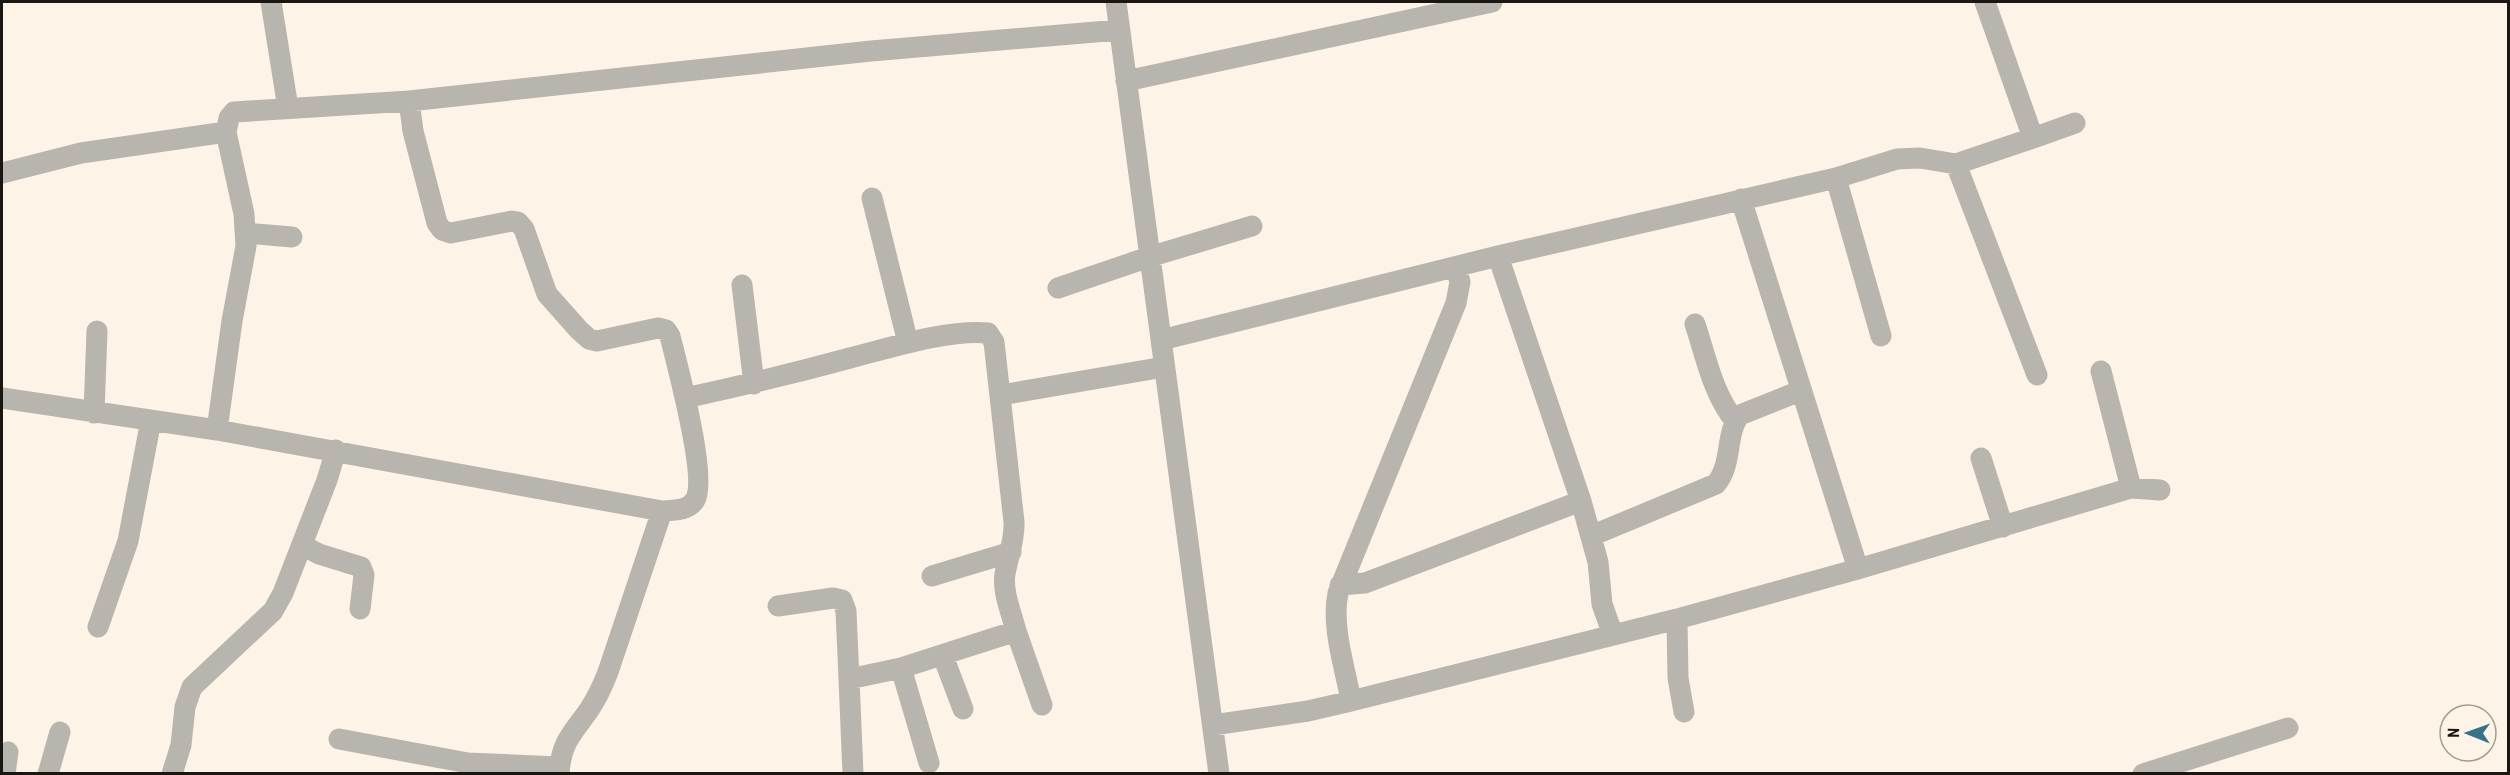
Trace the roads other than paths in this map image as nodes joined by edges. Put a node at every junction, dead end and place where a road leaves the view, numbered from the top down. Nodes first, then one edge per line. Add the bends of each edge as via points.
1 (271, 2) edge
2 (1116, 2) edge
3 (1492, 2) edge
4 (1985, 2) edge
5 (1119, 30) junction
6 (1126, 81) junction
7 (409, 101) junction
8 (288, 108) junction
9 (2075, 123) dead end
10 (226, 132) junction
11 (2033, 138) junction
12 (1956, 164) junction
13 (2, 173) edge
14 (1836, 178) junction
15 (872, 198) dead end
16 (1741, 199) junction
17 (1252, 226) dead end
18 (246, 233) junction
19 (292, 237) dead end
20 (1498, 256) junction
21 (1149, 257) junction
22 (1456, 268) junction
23 (742, 285) dead end
24 (1058, 288) dead end
25 (1695, 324) dead end
26 (97, 331) dead end
27 (1881, 336) dead end
28 (1161, 340) junction
29 (908, 343) junction
30 (1164, 367) junction
31 (2101, 371) dead end
32 (2037, 375) dead end
33 (754, 384) junction
34 (1800, 391) junction
35 (1001, 395) junction
36 (2, 398) edge
37 (685, 398) junction
38 (94, 413) junction
39 (151, 420) junction
40 (1735, 421) junction
41 (216, 430) junction
42 (336, 450) junction
43 (1981, 458) dead end
44 (2132, 488) junction
45 (2160, 490) dead end
46 (1581, 501) junction
47 (662, 511) junction
48 (2003, 527) junction
49 (1591, 537) junction
50 (302, 545) junction
51 (1011, 552) junction
52 (1858, 569) junction
53 (932, 576) dead end
54 (1340, 585) junction
55 (778, 606) dead end
56 (360, 609) dead end
57 (1677, 619) junction
58 (98, 627) dead end
59 (1016, 631) junction
60 (1613, 635) junction
61 (943, 656) junction
62 (901, 668) junction
63 (849, 680) junction
64 (1351, 701) junction
65 (1042, 705) dead end
66 (963, 709) dead end
67 (1684, 712) dead end
68 (1213, 725) junction
69 (2288, 728) dead end
70 (60, 732) dead end
71 (339, 739) dead end
72 (8, 752) dead end
73 (929, 764) dead end
74 (559, 770) edge
75 (5, 774) edge
76 (48, 774) edge
77 (172, 774) edge
78 (853, 774) edge
79 (1219, 774) edge
80 (2143, 774) edge

1 - 8 street
2 - 5 street
3 - 6 street
4 - 11 street
5 - 6 street
5 - 7 street via 871,51
6 - 21 street
7 - 8 street
7 - 37 street via 412,131 442,230 451,233 518,222 547,294 590,339 666,330
8 - 10 street via 234,112
9 - 11 street
10 - 13 street via 81,153
10 - 18 street
11 - 12 street
12 - 14 street via 1897,159
12 - 32 street
14 - 16 street
14 - 27 street
15 - 29 street
16 - 20 street
16 - 34 street
17 - 21 street
18 - 19 street
18 - 41 street via 245,260
20 - 22 street
20 - 46 street
21 - 24 street
21 - 28 street
22 - 28 street
22 - 54 street via 1460,282 1456,303
23 - 33 street
25 - 40 street via 1718,394
26 - 38 street
28 - 30 street
29 - 33 street
29 - 35 street via 975,331 988,333 994,342
30 - 35 street
30 - 68 street
31 - 44 street
33 - 37 street
34 - 40 street via 1740,415
34 - 52 street
35 - 51 street via 1014,522
36 - 38 street
37 - 47 street via 699,490 695,501 684,509
38 - 39 street
39 - 41 street
39 - 58 street via 128,541
40 - 49 street via 1726,465 1716,484
41 - 42 street
42 - 47 street
42 - 50 street
43 - 48 street
44 - 45 street
44 - 48 street
46 - 49 street
46 - 54 street via 1365,583
47 - 74 street via 608,672 598,696 572,730
48 - 52 street
49 - 60 street via 1602,604
50 - 56 street via 361,567 364,575
50 - 77 street via 273,611 192,687 185,707 182,745
51 - 53 street
51 - 59 street via 1005,587
52 - 57 street
54 - 64 street via 1336,620
55 - 63 street via 842,600 846,611
57 - 60 street
57 - 67 street via 1678,678
59 - 61 street
59 - 65 street
60 - 64 street
61 - 62 street
61 - 66 street
62 - 63 street
62 - 73 street
63 - 78 street
64 - 68 street
68 - 79 street
69 - 80 street
70 - 76 street
71 - 74 street via 434,759
72 - 75 street

